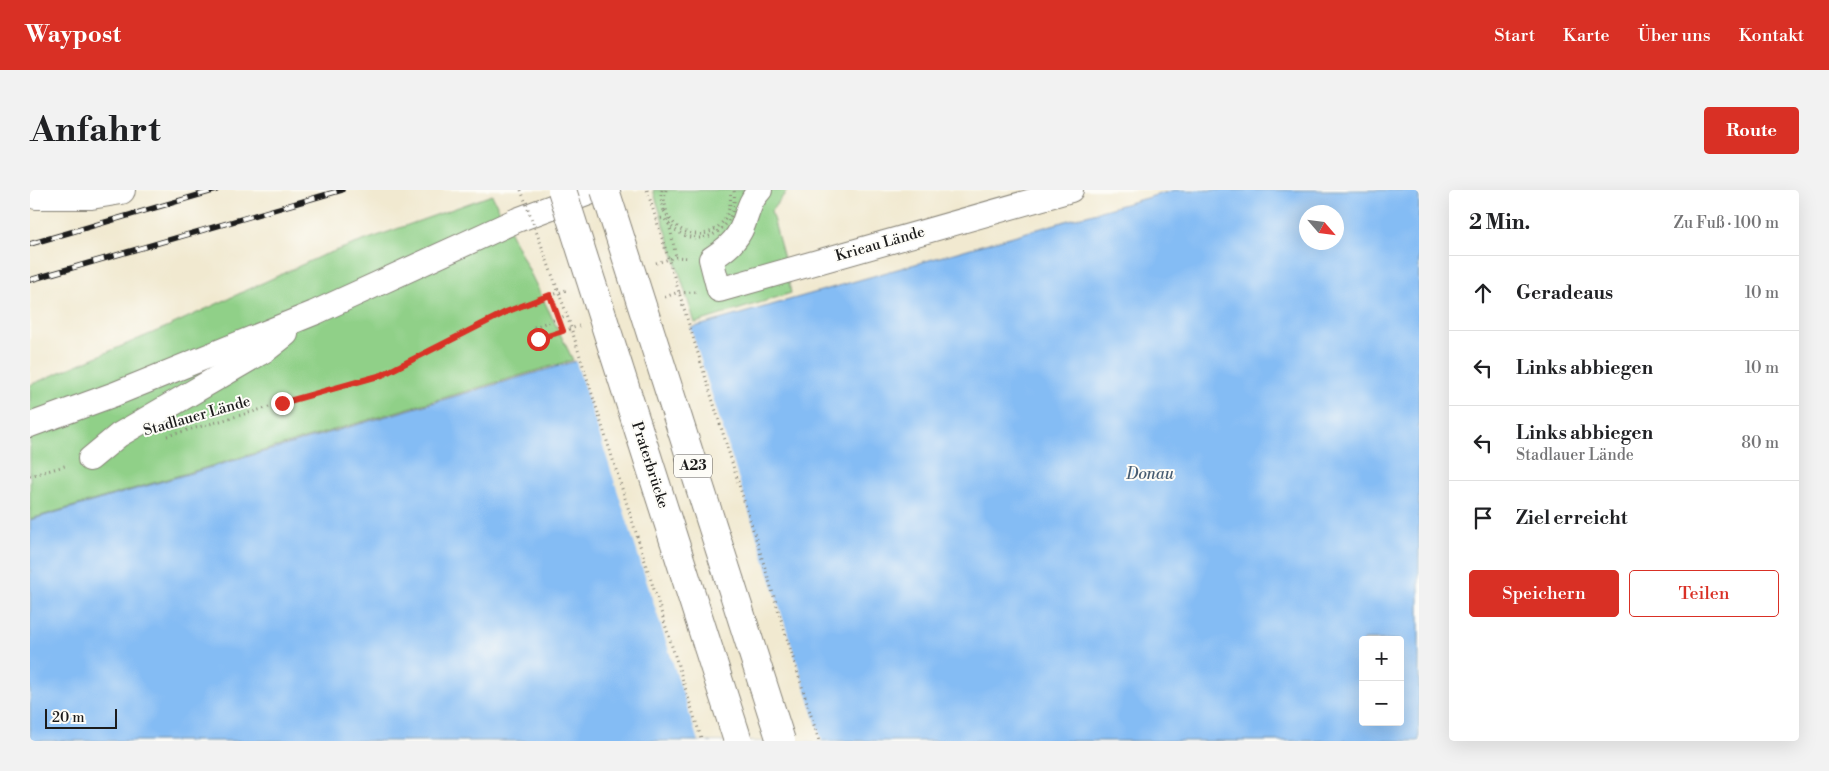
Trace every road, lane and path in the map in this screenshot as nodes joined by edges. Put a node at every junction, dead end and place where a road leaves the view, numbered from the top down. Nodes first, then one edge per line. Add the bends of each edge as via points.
1 (121, 190) edge
2 (521, 190) edge
3 (562, 190) edge
4 (597, 190) edge
5 (605, 190) edge
6 (648, 190) edge
7 (662, 190) edge
8 (666, 190) edge
9 (730, 190) edge
10 (734, 190) edge
11 (760, 190) edge
12 (1072, 190) edge
13 (37, 193) edge
14 (656, 219) junction
15 (649, 265) dead end
16 (577, 287) dead end
17 (550, 295) junction
18 (314, 313) junction
19 (566, 315) junction
20 (559, 318) junction
21 (534, 327) junction
22 (30, 426) edge
23 (163, 438) dead end
24 (90, 459) joint
25 (30, 476) edge
26 (702, 741) edge
27 (738, 741) edge
28 (780, 741) edge
29 (819, 741) edge

1 - 13 main road via 92,195
2 - 19 path, bridge
3 - 27 main road, Praterbrücke / A23, bridge
4 - 18 lane via 517,220
5 - 28 main road, A23, bridge
6 - 14 path, bridge
7 - 9 path, bridge via 660,199 670,219 682,230 697,234 716,228 724,220 730,206
8 - 15 path via 664,199 676,257
10 - 14 path, bridge via 733,214 726,225 703,238 678,233 664,218
11 - 12 lane, Krieau Lände via 752,198 742,227 729,248 712,259 719,290
14 - 29 path, bridge
16 - 17 path, Stadlauer Lände
17 - 20 path
17 - 23 path, Stadlauer Lände via 506,312 382,375
18 - 22 lane
18 - 24 lane via 267,349 120,435
19 - 21 path, bridge
19 - 26 path, bridge
20 - 21 path
20 - 21 path via 563,331 538,339
24 - 25 path

